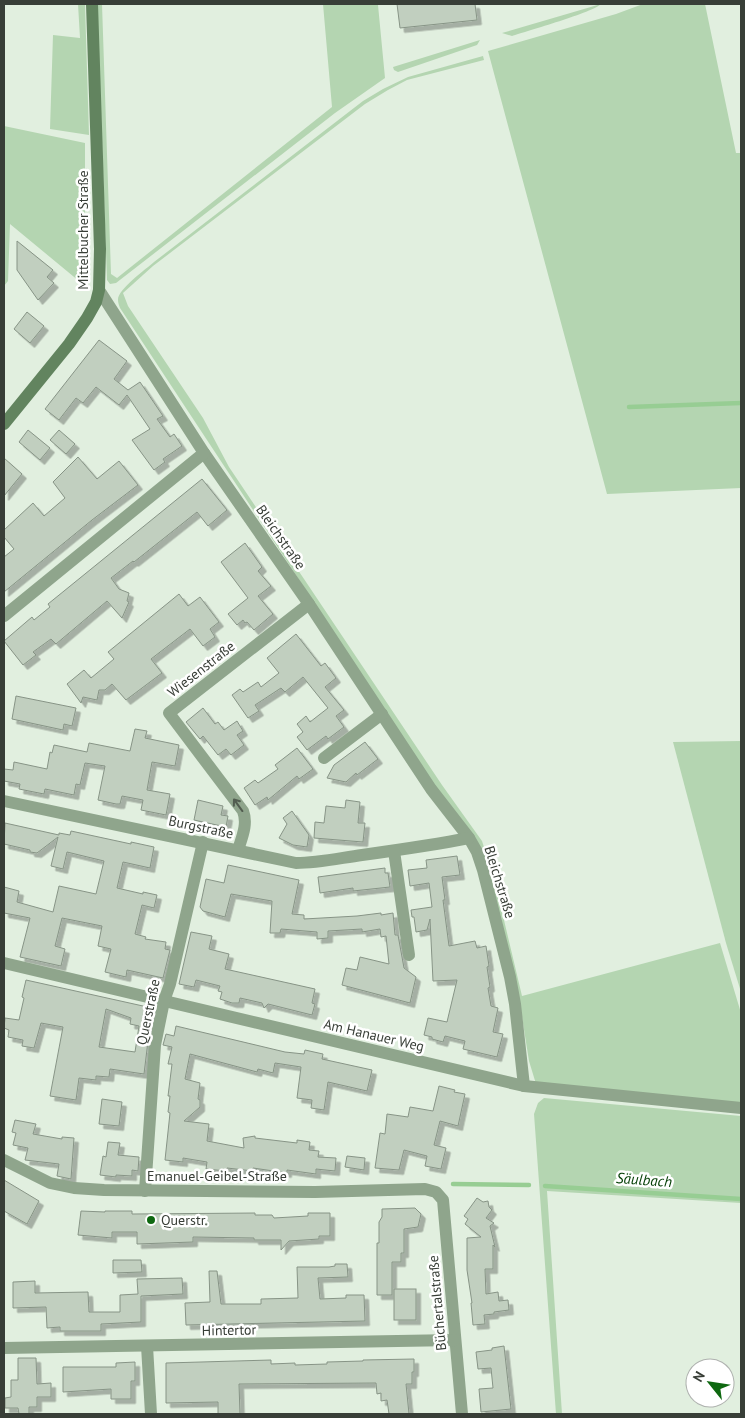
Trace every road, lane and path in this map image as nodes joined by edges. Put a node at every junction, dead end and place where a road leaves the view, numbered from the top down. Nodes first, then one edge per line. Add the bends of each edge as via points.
1 (92, 4) edge
2 (99, 290) junction
3 (4, 424) edge
4 (204, 453) junction
5 (310, 604) junction
6 (4, 616) edge
7 (382, 714) junction
8 (324, 758) dead end
9 (4, 801) edge
10 (469, 838) junction
11 (203, 842) junction
12 (238, 850) junction
13 (394, 851) junction
14 (409, 954) dead end
15 (4, 963) edge
16 (164, 1001) junction
17 (524, 1086) junction
18 (741, 1108) edge
19 (4, 1160) edge
20 (146, 1191) junction
21 (436, 1192) joint
22 (455, 1340) junction
23 (147, 1346) junction
24 (4, 1348) edge
25 (151, 1414) edge
26 (462, 1414) edge

1 - 2 main road, Mittelbucher Straße
2 - 3 main road, Mittelbucher Straße via 82,326
2 - 4 street, Bleichstraße
4 - 5 street, Bleichstraße
4 - 6 street
5 - 7 street, Bleichstraße
12 -> 5 street, Wiesenstraße via 246,824 243,811 169,713
7 - 8 street
7 - 10 street, Bleichstraße via 431,789
9 - 11 street, Burgstraße
10 - 13 street, Burgstraße
10 - 17 street, Bleichstraße via 483,870 510,978
11 - 12 street, Burgstraße
11 - 16 street, Querstraße
12 - 13 street, Burgstraße via 304,863
13 - 14 street
15 - 16 street, Am Hanauer Weg
16 - 17 street, Am Hanauer Weg
16 - 20 street, Querstraße via 152,1072
17 - 18 street, Am Hanauer Weg
19 - 20 street, Emanuel-Geibel-Straße via 58,1186
20 - 21 street, Emanuel-Geibel-Straße via 425,1189
21 - 22 street, Büchertalstraße via 443,1200
22 - 23 street, Hintertor
22 - 26 street, Büchertalstraße
23 - 24 street, Hintertor
23 - 25 street

